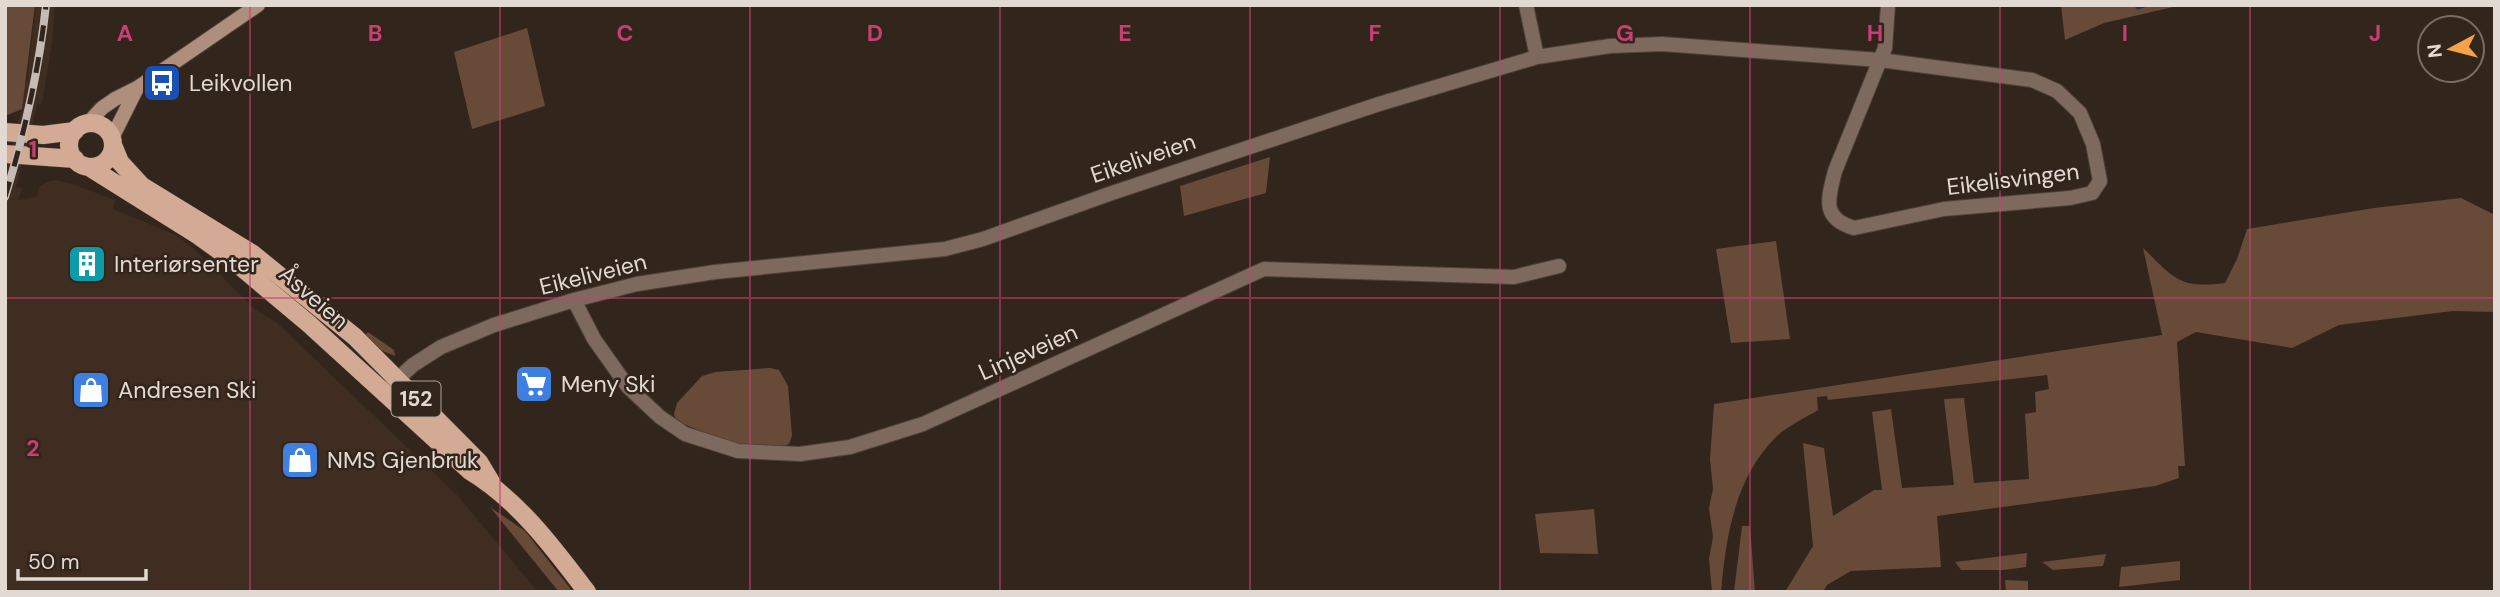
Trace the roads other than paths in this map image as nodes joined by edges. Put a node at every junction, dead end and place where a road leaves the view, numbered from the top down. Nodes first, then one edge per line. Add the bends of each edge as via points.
1 (258, 5) edge
2 (1526, 5) edge
3 (1888, 5) edge
4 (1537, 57) junction
5 (1880, 60) junction
6 (137, 88) junction
7 (81, 127) junction
8 (5, 132) edge
9 (113, 142) junction
10 (5, 154) edge
11 (82, 163) junction
12 (1559, 266) dead end
13 (574, 300) junction
14 (397, 378) junction
15 (384, 392) junction
16 (493, 484) junction
17 (587, 592) edge

1 - 6 main road
2 - 4 street
3 - 5 street
4 - 5 street, Eikeliveien via 1662,44
4 - 13 street, Eikeliveien via 1379,104 945,249 715,272
5 - 5 street, Eikelisvingen via 1830,190 1831,213 1843,225 1854,228 1944,209 2070,198 2092,193 2100,181 2093,144 2080,113 2057,91 2032,80
6 - 7 main road via 122,94
6 - 9 main road
7 - 8 main road via 43,135
7 - 9 main road, 152 via 96,123 105,127
7 - 11 main road via 70,148
9 - 11 main road via 112,153 103,163
9 - 14 main road, Åsveien / 152 via 120,162 142,186 253,254 348,331
10 - 11 main road, 152
11 - 15 main road, Åsveien / 152 via 235,262
12 - 13 street, Linjeveien via 1514,276 1264,269 923,424 850,447 800,454 738,451 685,435 628,387
13 - 14 street, Eikeliveien via 452,342
14 - 15 street, Eikeliveien
14 - 16 main road, Åsveien / 152 via 479,462
15 - 16 main road, Åsveien / 152 via 470,471
16 - 17 main road, Åsveien / 152

